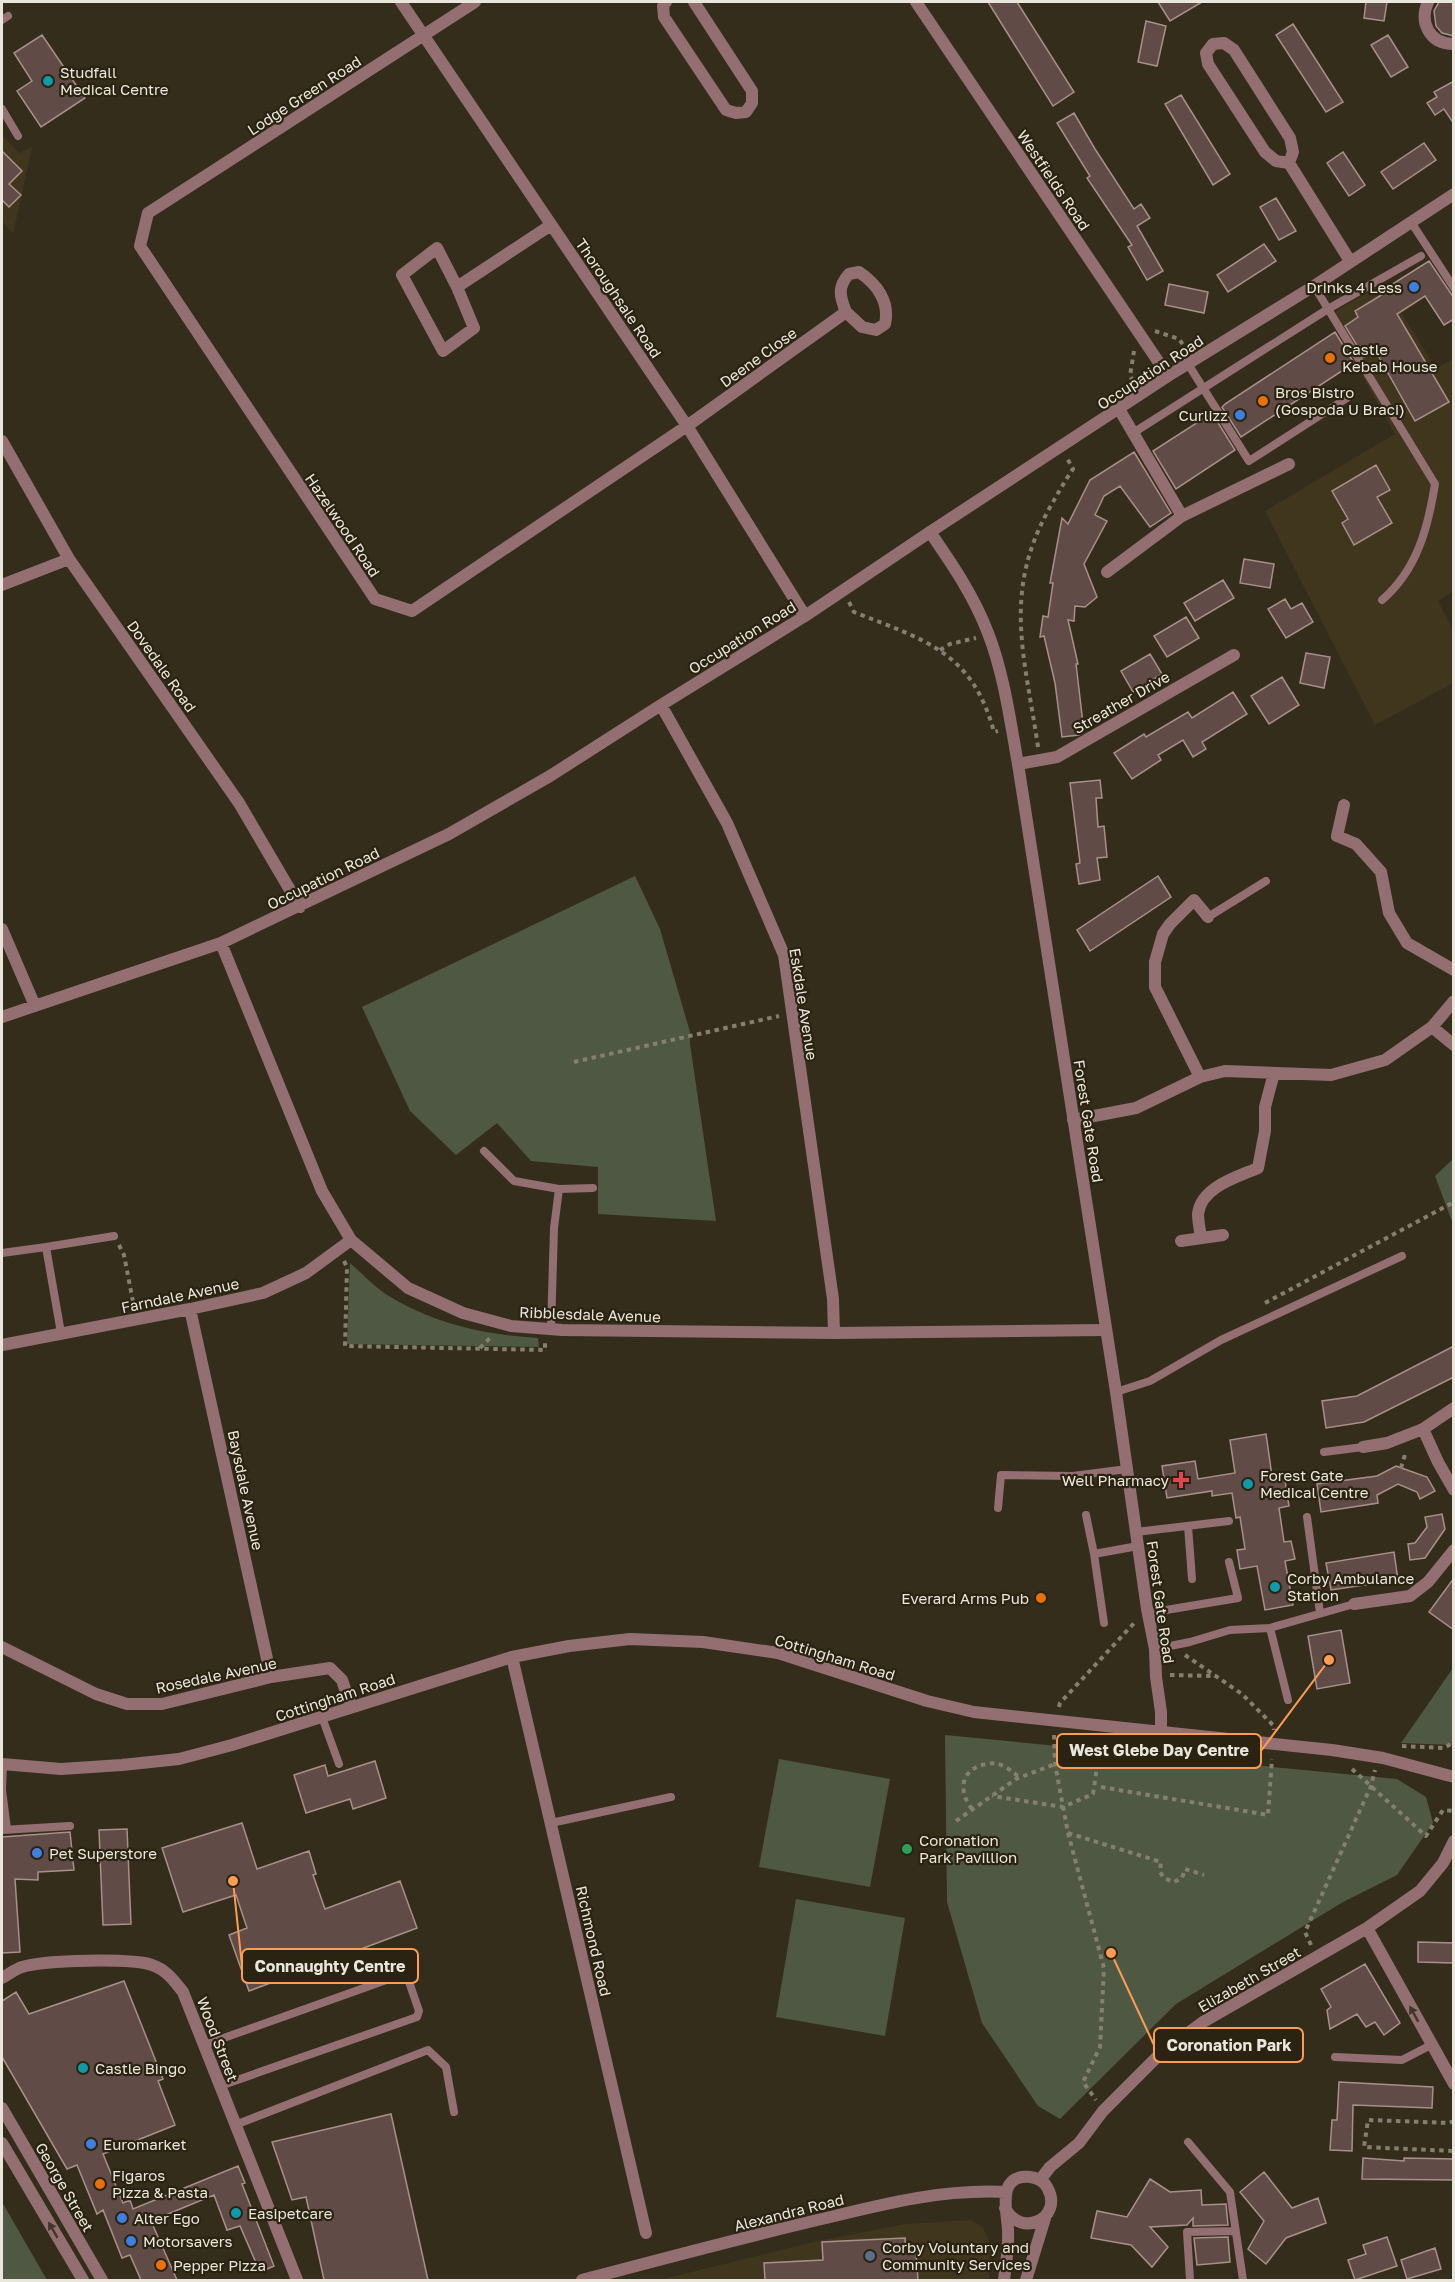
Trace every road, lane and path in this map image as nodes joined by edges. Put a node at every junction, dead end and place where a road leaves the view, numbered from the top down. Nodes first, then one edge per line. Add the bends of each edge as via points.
1 (401, 2) edge
2 (475, 2) edge
3 (666, 2) edge
4 (694, 2) edge
5 (916, 2) edge
6 (1428, 2) edge
7 (423, 35) junction
8 (1454, 44) edge
9 (2, 109) edge
10 (18, 136) dead end
11 (1289, 163) junction
12 (1454, 194) edge
13 (148, 213) joint
14 (1411, 222) junction
15 (551, 225) junction
16 (1421, 256) dead end
17 (1350, 261) junction
18 (1314, 286) junction
19 (457, 287) junction
20 (1454, 288) edge
21 (1328, 309) junction
22 (846, 312) junction
23 (1188, 364) junction
24 (1168, 376) junction
25 (1204, 389) junction
26 (1347, 399) dead end
27 (1119, 409) junction
28 (687, 426) junction
29 (1133, 433) junction
30 (2, 441) edge
31 (1061, 447) junction
32 (1289, 464) dead end
33 (1182, 516) junction
34 (930, 532) junction
35 (69, 559) junction
36 (1107, 572) dead end
37 (2, 585) edge
38 (843, 590) junction
39 (1382, 600) dead end
40 (805, 616) junction
41 (989, 635) junction
42 (940, 650) junction
43 (1234, 655) dead end
44 (661, 705) junction
45 (1012, 730) junction
46 (1040, 760) junction
47 (1018, 764) junction
48 (1344, 805) dead end
49 (1266, 881) dead end
50 (300, 907) junction
51 (1208, 917) joint
52 (2, 929) edge
53 (221, 943) junction
54 (1454, 970) edge
55 (1454, 1001) edge
56 (35, 1006) junction
57 (792, 1013) junction
58 (2, 1017) edge
59 (1432, 1027) junction
60 (1454, 1046) edge
61 (574, 1062) dead end
62 (1274, 1073) junction
63 (1200, 1077) junction
64 (1073, 1120) junction
65 (484, 1151) dead end
66 (593, 1188) dead end
67 (560, 1189) junction
68 (1454, 1202) edge
69 (1223, 1234) dead end
70 (114, 1236) joint
71 (1201, 1238) junction
72 (351, 1240) junction
73 (1181, 1241) dead end
74 (46, 1247) junction
75 (339, 1249) junction
76 (2, 1253) edge
77 (1402, 1256) dead end
78 (1262, 1305) dead end
79 (190, 1309) junction
80 (136, 1319) junction
81 (549, 1329) junction
82 (1105, 1330) junction
83 (834, 1333) junction
84 (61, 1334) junction
85 (2, 1345) edge
86 (1116, 1392) junction
87 (1454, 1408) edge
88 (1423, 1429) junction
89 (1363, 1447) joint
90 (1324, 1452) dead end
91 (1127, 1469) junction
92 (1454, 1490) edge
93 (998, 1508) dead end
94 (1086, 1515) dead end
95 (1307, 1517) dead end
96 (1229, 1521) dead end
97 (1188, 1526) junction
98 (1136, 1532) junction
99 (1138, 1546) junction
100 (1454, 1550) edge
101 (1094, 1554) junction
102 (1229, 1562) dead end
103 (1192, 1580) dead end
104 (1354, 1604) joint
105 (1147, 1611) junction
106 (1320, 1613) junction
107 (1104, 1623) dead end
108 (1270, 1628) junction
109 (2, 1647) edge
110 (1155, 1649) junction
111 (512, 1657) junction
112 (1218, 1676) dead end
113 (272, 1677) junction
114 (1156, 1677) junction
115 (1288, 1700) dead end
116 (351, 1707) junction
117 (322, 1717) junction
118 (1054, 1722) junction
119 (1161, 1732) junction
120 (1454, 1742) edge
121 (1332, 1750) junction
122 (1380, 1758) junction
123 (2, 1764) edge
124 (339, 1764) dead end
125 (1055, 1764) junction
126 (1454, 1777) edge
127 (1020, 1778) junction
128 (1371, 1786) junction
129 (992, 1796) junction
130 (671, 1797) dead end
131 (1063, 1807) junction
132 (972, 1809) junction
133 (1454, 1811) edge
134 (956, 1821) dead end
135 (551, 1823) junction
136 (70, 1826) dead end
137 (4, 1829) edge
138 (1068, 1833) junction
139 (1454, 1841) edge
140 (1204, 1875) dead end
141 (1367, 1928) junction
142 (1316, 1958) junction
143 (2, 1978) edge
144 (204, 2045) junction
145 (1431, 2045) junction
146 (1335, 2057) dead end
147 (1454, 2084) edge
148 (220, 2086) junction
149 (2, 2108) edge
150 (1103, 2111) junction
151 (454, 2112) dead end
152 (1454, 2121) edge
153 (235, 2125) junction
154 (1188, 2142) dead end
155 (2, 2143) edge
156 (1454, 2151) edge
157 (1040, 2180) junction
158 (1006, 2192) junction
159 (1005, 2208) junction
160 (1046, 2215) junction
161 (1236, 2231) junction
162 (646, 2233) dead end
163 (82, 2280) edge
164 (102, 2280) edge
165 (297, 2280) edge
166 (582, 2280) edge
167 (1004, 2280) edge
168 (1026, 2280) edge
169 (1190, 2280) edge
170 (1243, 2280) edge

1 - 7 street, Thoroughsale Road
2 - 7 street, Lodge Green Road
3 - 4 street via 664,17 726,110 746,112 752,103 752,91
5 - 24 street, Westfields Road
6 - 8 street via 1424,11 1427,30 1438,41
7 - 13 street, Lodge Green Road
7 - 15 street, Thoroughsale Road
9 - 10 lane
11 - 11 street via 1276,161 1265,152 1208,64 1206,53 1213,44 1224,43 1234,50 1290,138 1293,152
11 - 17 street
12 - 14 street, Occupation Road
13 - 28 street, Hazelwood Road via 140,246 375,599 412,611
14 - 17 street, Occupation Road
14 - 20 lane
15 - 19 street
15 - 28 street, Thoroughsale Road
16 - 21 lane
17 - 18 street, Occupation Road
18 - 21 lane
18 - 23 street, Occupation Road
19 - 19 street via 437,248 402,275 443,351 474,328
21 - 25 lane
21 - 39 lane via 1435,484 1423,540 1398,587
22 - 22 street via 862,327 876,330 885,324 885,300 868,278 859,273 849,274 840,288
22 - 28 street, Deene Close
23 - 24 street, Occupation Road
23 - 25 lane
24 - 27 street, Occupation Road
25 - 26 lane via 1250,461
25 - 29 lane
27 - 29 street
27 - 31 street, Occupation Road
28 - 40 street, Thoroughsale Road
29 - 33 street
30 - 35 street, Dovedale Road
31 - 34 street, Occupation Road
31 - 46 path via 1073,470 1038,529 1021,588 1020,622
32 - 33 street
33 - 36 street
34 - 38 street, Occupation Road
34 - 41 street, Forest Gate Road via 969,592
35 - 37 street
35 - 50 street, Dovedale Road via 239,803
38 - 40 street, Occupation Road
38 - 42 path via 854,612 918,636
40 - 44 street, Occupation Road
41 - 42 path
41 - 45 street, Forest Gate Road
42 - 45 path via 977,687 994,732
43 - 46 street, Streather Drive via 1057,757
44 - 50 street, Occupation Road via 449,834
44 - 57 street, Eskdale Avenue via 727,823 784,955
45 - 47 street, Forest Gate Road
46 - 47 street, Streather Drive
47 - 64 street, Forest Gate Road
48 - 54 street via 1338,836 1356,844 1381,872 1389,913 1407,943
49 - 51 lane
50 - 53 street, Occupation Road
51 - 63 street via 1194,900 1163,934 1155,962 1155,987
52 - 56 street
53 - 56 street, Occupation Road
53 - 72 street, Ribblesdale Avenue via 322,1191
55 - 59 street
56 - 58 street, Occupation Road
57 - 61 path
57 - 83 street, Eskdale Avenue via 833,1299
59 - 60 street
59 - 62 street via 1385,1060 1331,1075
62 - 63 street via 1225,1071
62 - 71 street via 1265,1107 1258,1168 1223,1183 1205,1197 1198,1213
63 - 64 street via 1136,1108
64 - 82 street, Forest Gate Road
65 - 67 lane via 514,1181
66 - 67 lane
67 - 81 lane
68 - 78 path
69 - 71 street
70 - 74 lane
70 - 80 path via 124,1255
71 - 73 street
72 - 75 street, Farndale Avenue
72 - 81 street, Ribblesdale Avenue via 408,1288 463,1313 511,1326
74 - 76 lane
74 - 84 lane
75 - 79 street, Farndale Avenue via 306,1273 263,1293
75 - 81 path via 347,1267 345,1346 545,1350
77 - 86 lane via 1221,1340 1150,1381
79 - 80 street, Farndale Avenue
79 - 113 street, Baysdale Avenue
80 - 84 street, Farndale Avenue
81 - 83 street, Ribblesdale Avenue
82 - 83 street, Ribblesdale Avenue
82 - 86 street, Forest Gate Road
84 - 85 street, Farndale Avenue
86 - 91 street, Forest Gate Road
87 - 88 street
88 - 89 street via 1387,1443
88 - 92 street
89 - 90 lane
91 - 93 lane via 1073,1476 1001,1475
91 - 98 street, Forest Gate Road
94 - 101 lane
95 - 106 lane
96 - 97 lane
97 - 98 lane
97 - 103 lane
98 - 99 street, Forest Gate Road
99 - 101 lane
99 - 105 street, Forest Gate Road
100 - 104 street via 1428,1582 1410,1596
101 - 107 lane
102 - 105 lane via 1238,1598
104 - 106 lane
105 - 110 street, Forest Gate Road
105 - 118 path via 1060,1703
106 - 108 lane
108 - 110 lane via 1230,1630
108 - 115 lane
109 - 113 street, Rosedale Avenue via 96,1695 127,1704 162,1704
110 - 114 street, Forest Gate Road
111 - 116 street, Cottingham Road
111 - 118 street, Cottingham Road via 630,1639 703,1642 778,1653 927,1701 974,1712
111 - 135 street, Richmond Road
112 - 114 path
113 - 116 street, Rosedale Avenue via 330,1668 342,1680
114 - 119 street, Forest Gate Road
116 - 117 street, Cottingham Road
117 - 123 street, Cottingham Road via 179,1759 61,1769
117 - 124 lane
118 - 119 street, Cottingham Road
118 - 125 path
119 - 121 street, Cottingham Road
120 - 122 path via 1444,1748 1383,1745
121 - 122 street, Cottingham Road
121 - 128 path
122 - 126 street, Cottingham Road
122 - 128 path
123 - 137 lane
125 - 127 path
125 - 131 path
125 - 131 path via 1097,1767 1093,1794
127 - 129 path
127 - 132 path via 997,1763 971,1770 963,1789
128 - 133 path via 1426,1836 1443,1810
128 - 142 path via 1305,1932
129 - 131 path
129 - 132 path
130 - 135 lane
131 - 138 path
132 - 134 path
135 - 162 street, Richmond Road
136 - 137 lane
138 - 140 path via 1161,1862 1160,1872 1174,1882 1182,1878 1185,1869
138 - 150 path via 1104,1968 1100,2047 1083,2082
139 - 141 street, Elizabeth Street via 1443,1863 1420,1891
141 - 142 street, Elizabeth Street
145 -> 141 street
142 - 150 street, Elizabeth Street via 1203,2022 1161,2053
143 - 144 street, Wood Street via 20,1968 46,1962 153,1965 169,1974 183,1992
144 - 148 street, Wood Street
144 - 148 lane via 406,1973 419,2012 417,2017
145 - 146 lane via 1402,2060
145 - 147 street
148 - 153 street, Wood Street
149 - 164 street, George Street
150 - 157 street, Elizabeth Street via 1079,2144
151 - 153 lane via 446,2067 428,2049
152 - 156 path via 1368,2120 1364,2147
153 - 165 street, Wood Street
154 - 161 lane via 1230,2192
163 -> 155 street
157 - 158 street via 1020,2178
157 - 160 street via 1052,2200
158 - 159 street
158 - 166 street, Alexandra Road via 978,2190 918,2196
159 - 160 street via 1013,2219 1026,2224 1040,2221
159 - 167 street via 1008,2231
160 - 168 street
161 - 169 lane via 1187,2232
161 - 170 lane

